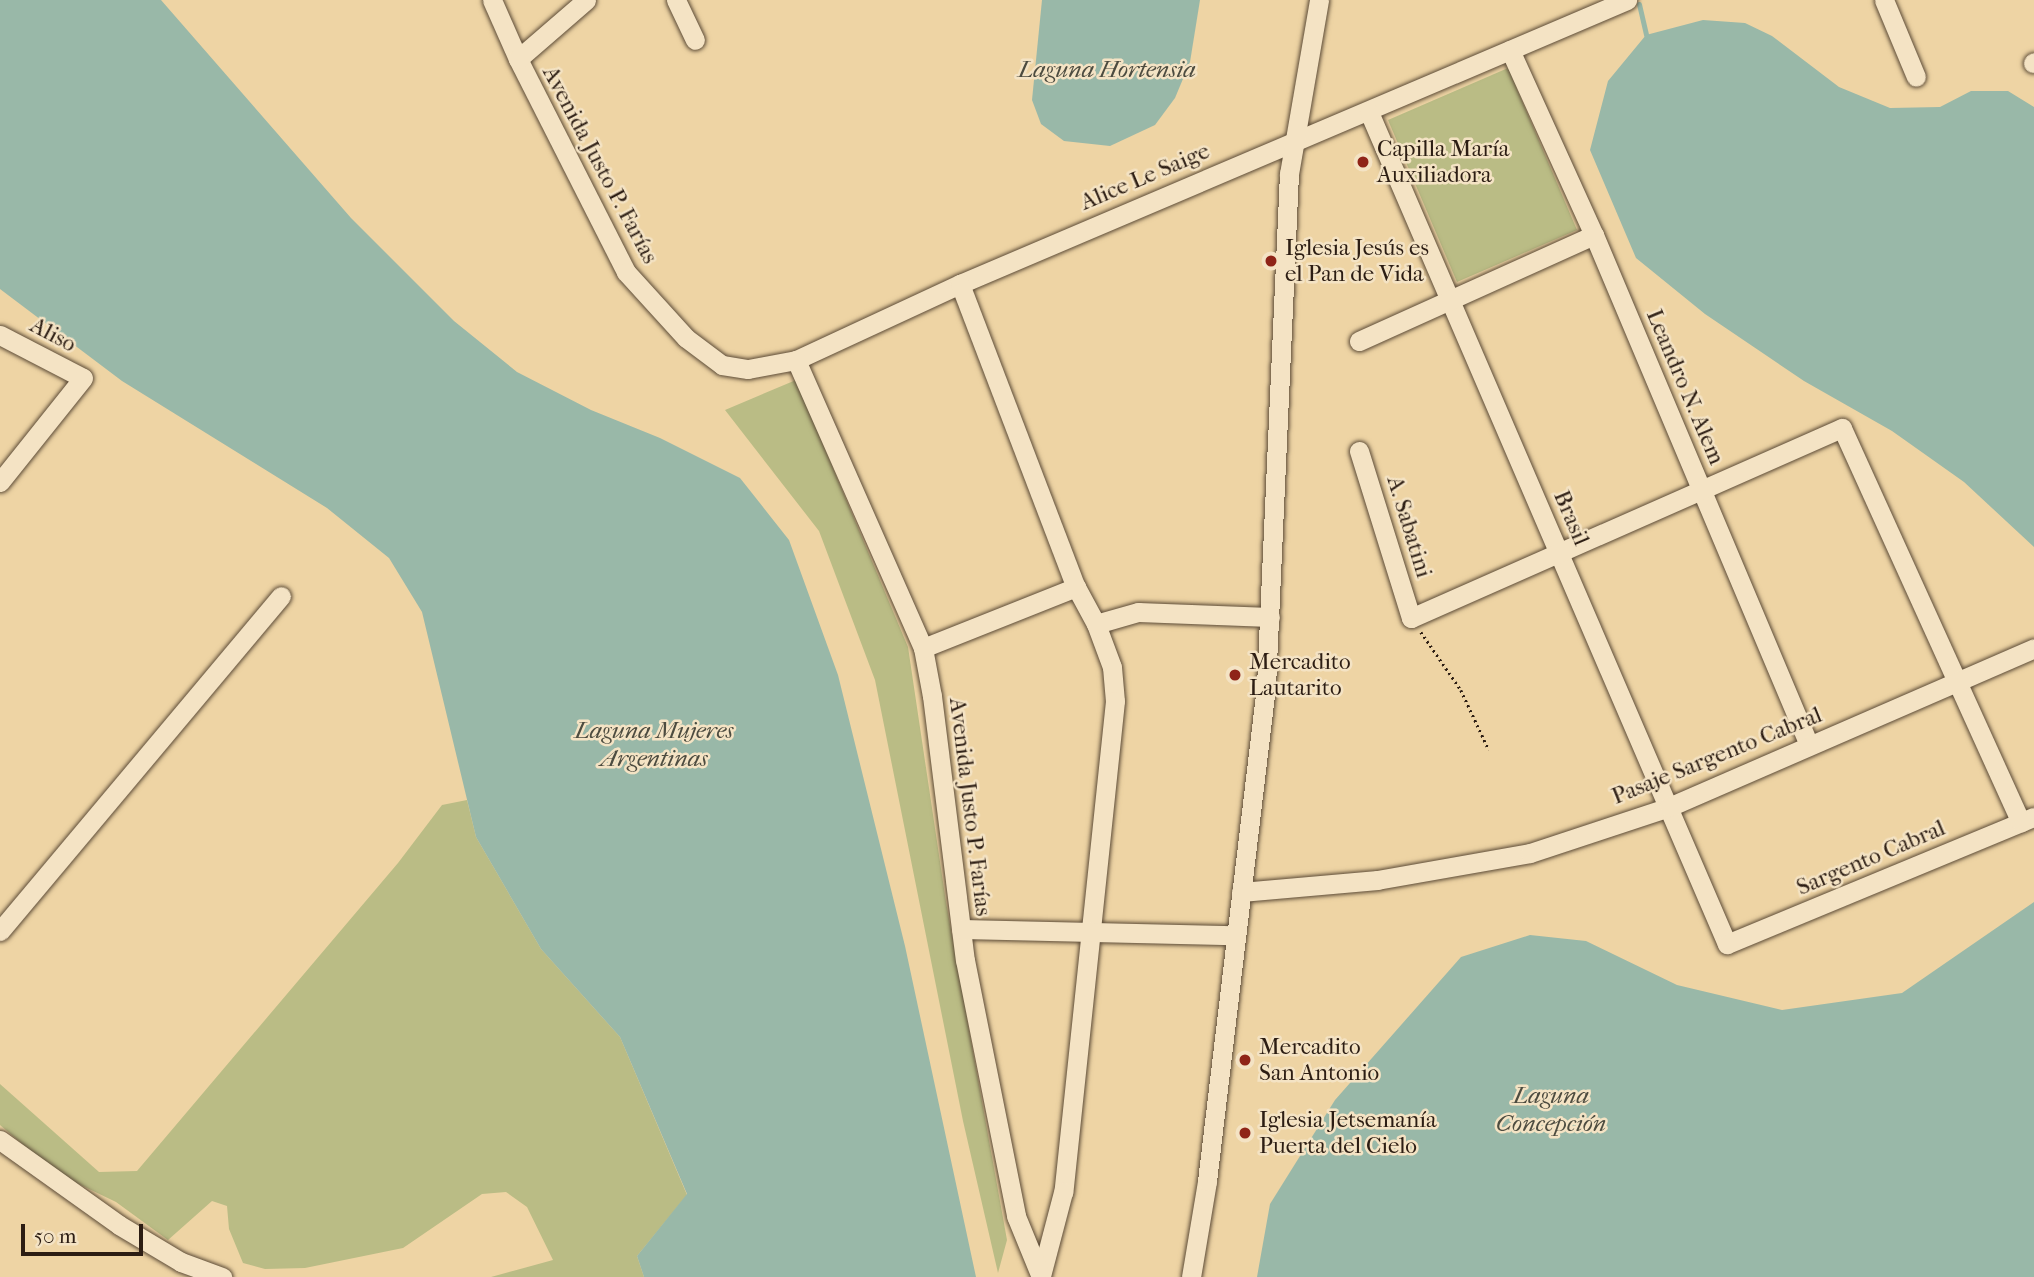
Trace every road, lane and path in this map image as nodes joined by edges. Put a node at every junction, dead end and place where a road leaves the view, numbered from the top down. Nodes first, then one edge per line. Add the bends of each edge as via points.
1 (492, 0) edge
2 (586, 0) edge
3 (676, 0) edge
4 (1320, 0) edge
5 (1627, 0) edge
6 (1884, 0) edge
7 (695, 40) dead end
8 (1510, 51) junction
9 (518, 59) junction
10 (1916, 77) dead end
11 (1369, 112) junction
12 (1296, 139) junction
13 (1594, 235) junction
14 (960, 284) junction
15 (1452, 299) junction
16 (0, 335) edge
17 (686, 338) joint
18 (1359, 341) dead end
19 (796, 360) junction
20 (1359, 451) dead end
21 (0, 482) edge
22 (1701, 489) junction
23 (1559, 551) junction
24 (1076, 587) junction
25 (281, 596) dead end
26 (1270, 617) junction
27 (1411, 618) junction
28 (1096, 624) junction
29 (923, 648) junction
30 (2034, 648) edge
31 (1956, 683) junction
32 (1809, 745) junction
33 (1489, 750) dead end
34 (1669, 807) junction
35 (2027, 820) edge
36 (1241, 892) junction
37 (961, 929) junction
38 (0, 931) edge
39 (1091, 933) junction
40 (1235, 935) junction
41 (1727, 944) joint
42 (0, 1140) edge
43 (222, 1277) edge
44 (1041, 1277) edge
45 (1191, 1277) edge

1 - 9 street, Avenida Justo P. Farías
2 - 9 street
3 - 7 street
4 - 12 street
5 - 8 street, Alice Le Saige
6 - 10 street
8 - 11 street, Alice Le Saige
8 - 13 street, Leandro N. Alem
9 - 17 street, Avenida Justo P. Farías via 626,272
11 - 12 street, Alice Le Saige
11 - 15 street, Brasil
12 - 14 street, Alice Le Saige
12 - 26 street via 1289,174
13 - 15 street
13 - 22 street, Leandro N. Alem
14 - 19 street, Alice Le Saige
14 - 24 street
15 - 18 street
15 - 23 street, Brasil
16 - 21 street, Aliso via 83,378
17 - 19 street, Alice Le Saige via 722,365 748,369
19 - 29 street, Avenida Justo P. Farías
20 - 27 street, A. Sabatini
22 - 23 street
22 - 31 street via 1842,428
22 - 32 street, Leandro N. Alem
23 - 27 street
23 - 34 street, Brasil
24 - 28 street
24 - 29 street
25 - 38 street
26 - 28 street via 1138,612
26 - 36 street
27 - 33 path via 1461,690
28 - 39 street via 1112,667 1115,701
29 - 37 street, Avenida Justo P. Farías
30 - 31 street, Pasaje Sargento Cabral
31 - 32 street, Pasaje Sargento Cabral
31 - 35 street
32 - 34 street, Pasaje Sargento Cabral
34 - 36 street, Pasaje Sargento Cabral via 1530,853 1377,880
34 - 41 street, Brasil
35 - 41 street, Sargento Cabral
36 - 40 street
37 - 39 street
37 - 44 street, Avenida Justo P. Farías via 1016,1216
39 - 40 street
39 - 44 street via 1063,1192
40 - 45 street via 1207,1181
42 - 43 street via 118,1225 181,1262

